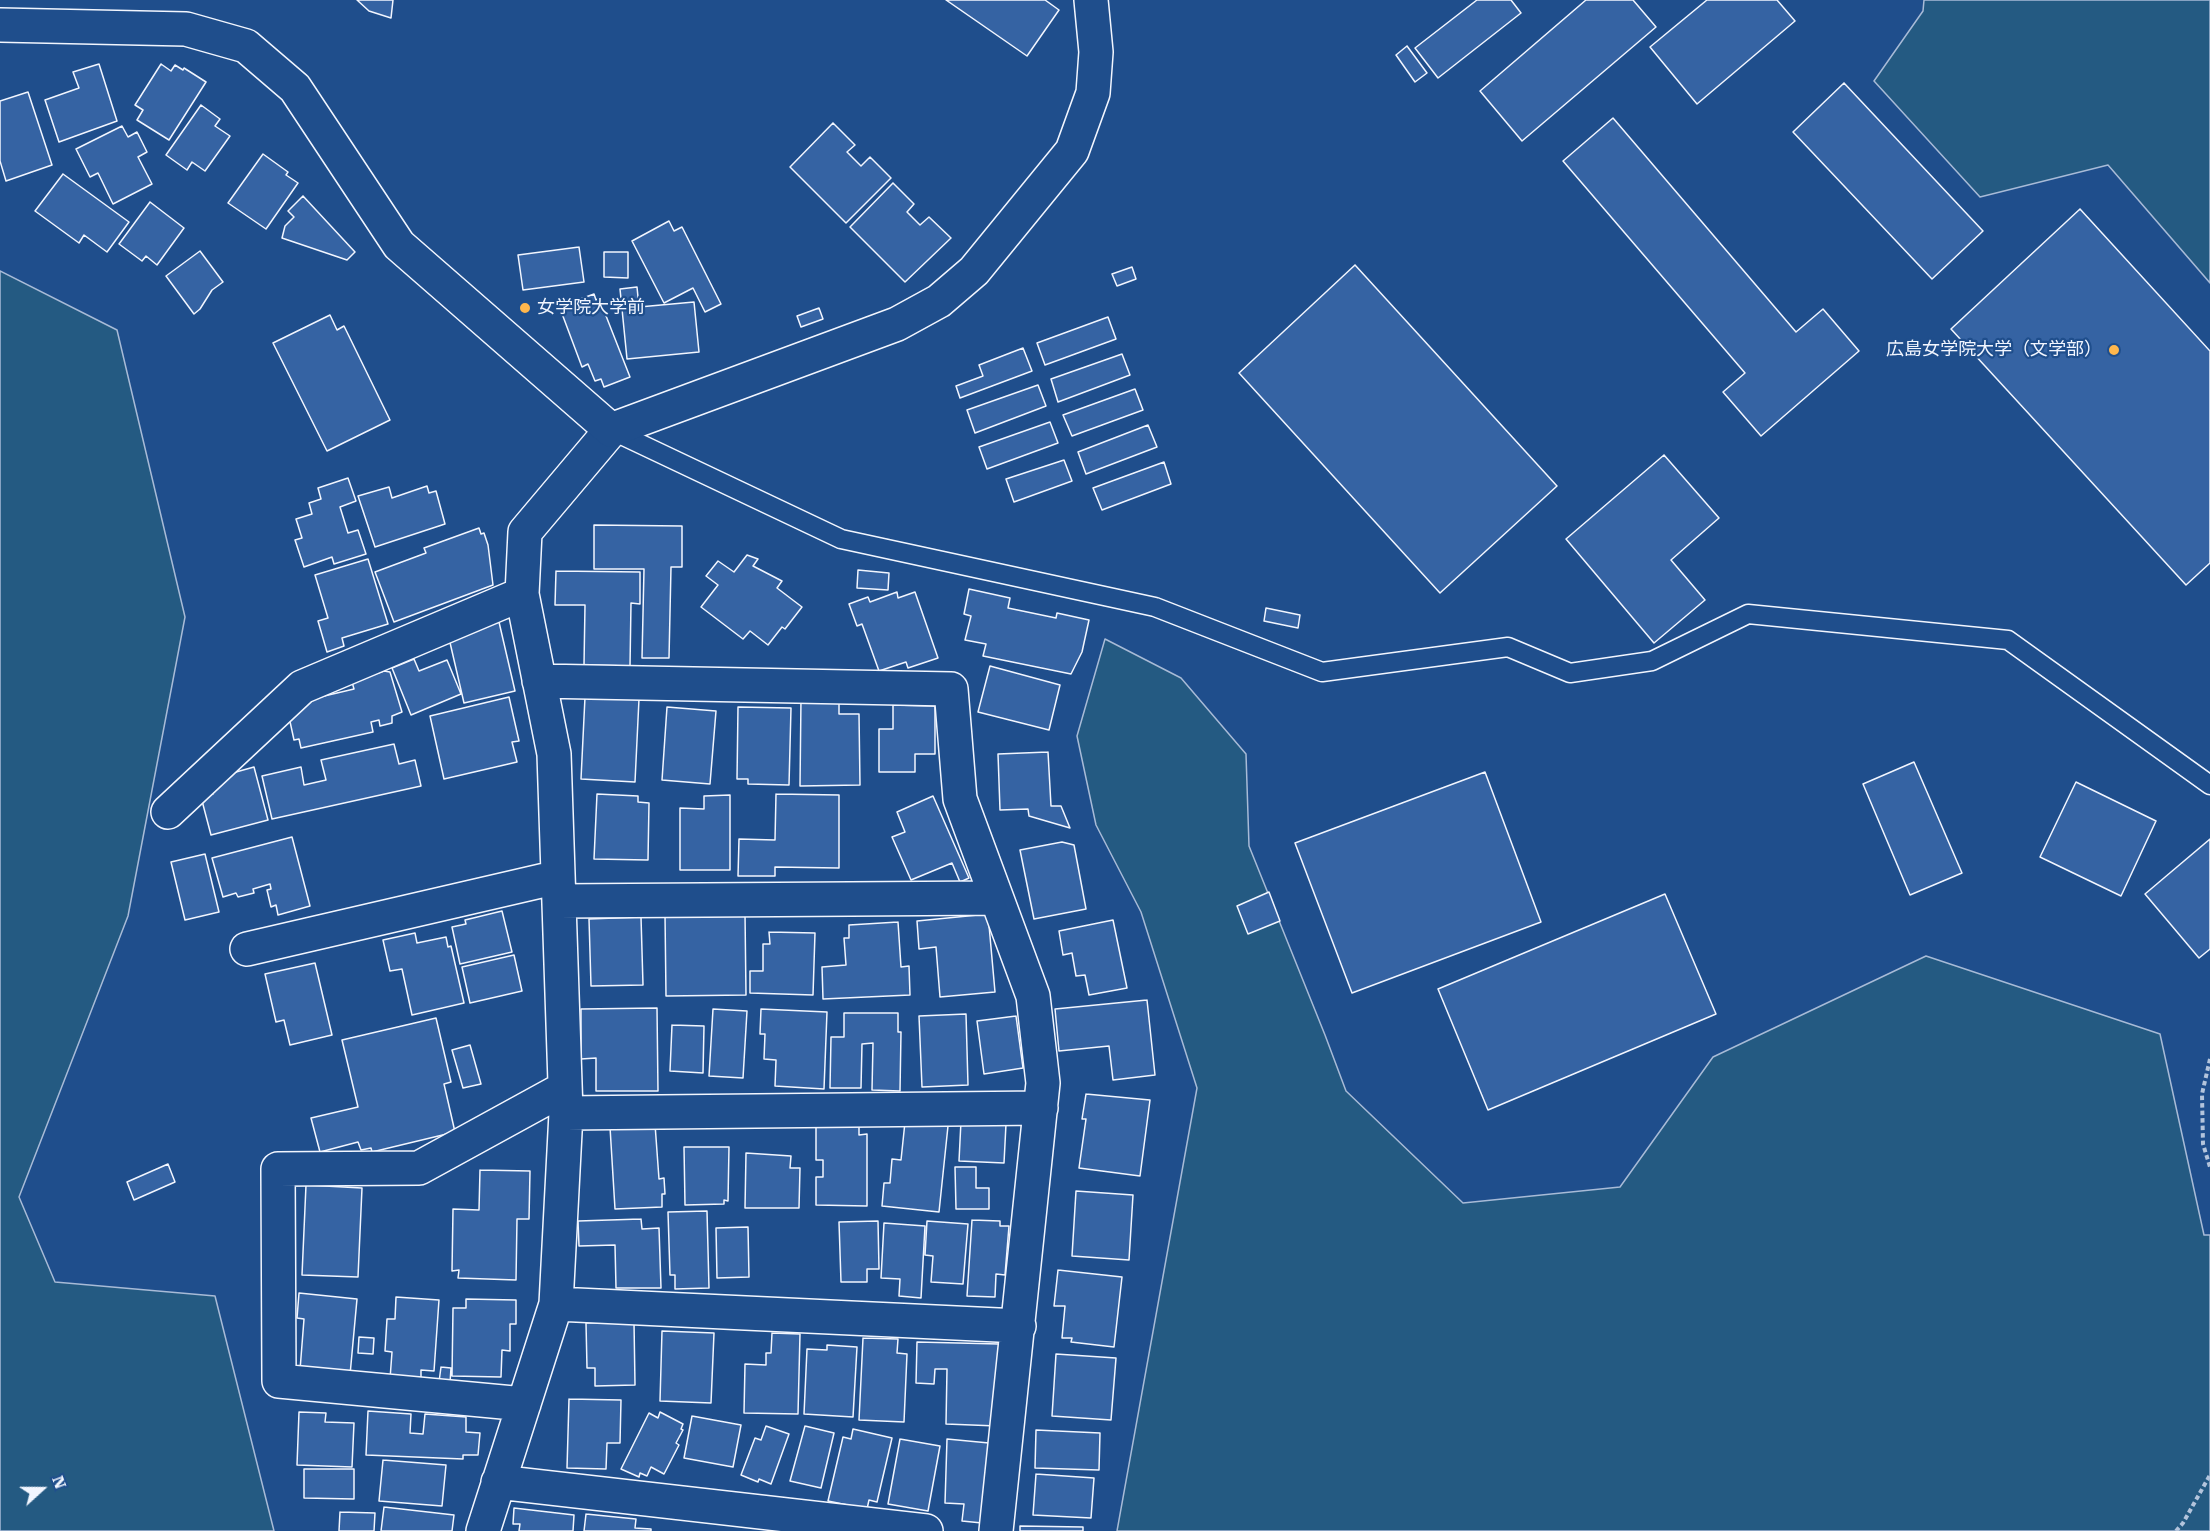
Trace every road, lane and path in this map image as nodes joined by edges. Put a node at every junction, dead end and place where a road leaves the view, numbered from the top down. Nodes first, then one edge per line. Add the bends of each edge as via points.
1 (1090, 0) edge
2 (0, 25) edge
3 (611, 430) junction
4 (522, 594) junction
5 (539, 681) junction
6 (2210, 785) edge
7 (168, 812) dead end
8 (559, 889) junction
9 (996, 898) junction
10 (247, 949) dead end
11 (2210, 1059) edge
12 (565, 1100) junction
13 (1041, 1108) junction
14 (2210, 1167) edge
15 (556, 1304) junction
16 (1019, 1326) junction
17 (524, 1404) junction
18 (2210, 1474) edge
19 (498, 1482) junction
20 (483, 1531) edge
21 (926, 1531) edge
22 (996, 1531) edge
23 (2176, 1531) edge

1 - 3 street via 1096,52 1093,93 1072,151 974,271 939,301 897,324
2 - 3 street via 186,28 246,46 295,88 399,245
3 - 4 street via 525,532
3 - 6 lane via 841,539 1155,608 1322,672 1508,647 1570,673 1652,661 1748,614 2008,640
4 - 5 street
4 - 7 street via 302,687
5 - 8 street via 554,754
5 - 9 street via 951,689 960,800
8 - 9 street
8 - 10 street
8 - 12 street
9 - 13 street via 1033,996 1043,1083
11 - 14 path via 2202,1094 2204,1144
12 - 13 street
12 - 15 street
12 - 17 street via 419,1168 278,1168 279,1381
13 - 16 street
15 - 16 street
15 - 17 street
16 - 22 street
17 - 19 street
18 - 23 path
19 - 20 street
19 - 21 street

